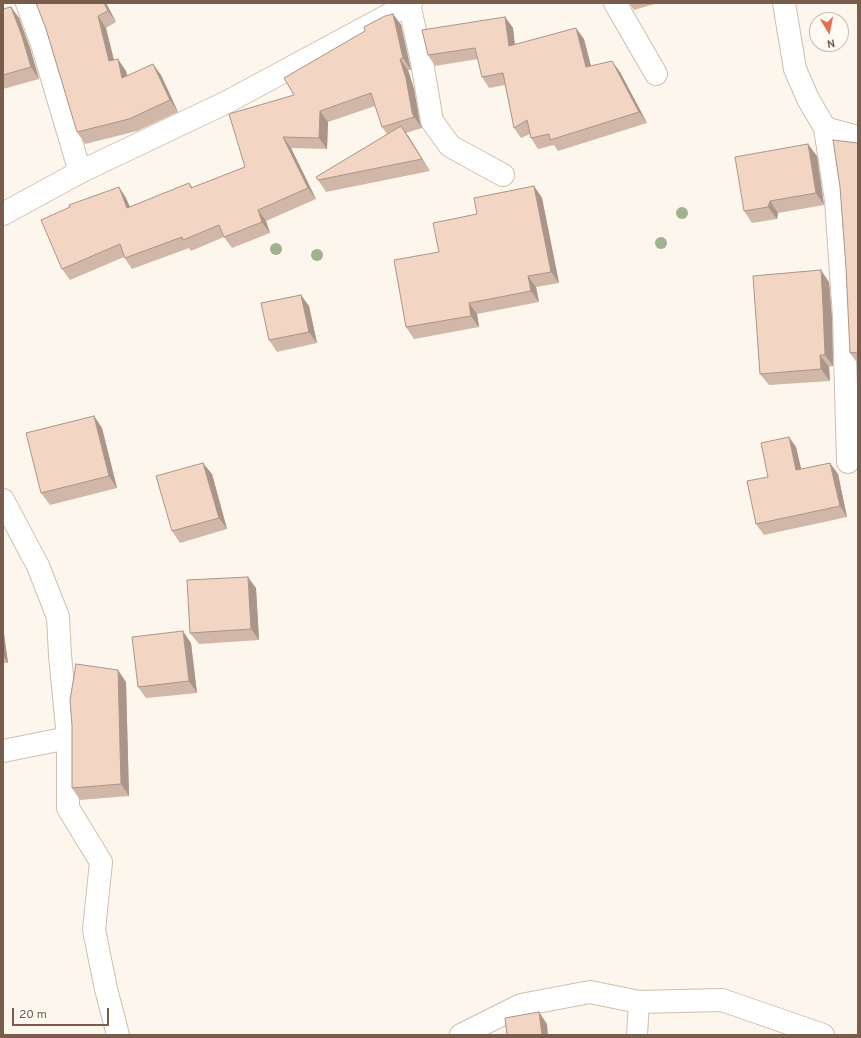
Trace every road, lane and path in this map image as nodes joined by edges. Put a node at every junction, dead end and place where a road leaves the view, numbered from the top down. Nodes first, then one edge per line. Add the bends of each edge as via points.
1 (27, 3) edge
2 (615, 3) edge
3 (784, 3) edge
4 (410, 4) edge
5 (656, 74) dead end
6 (825, 128) junction
7 (858, 137) edge
8 (80, 172) junction
9 (503, 175) dead end
10 (3, 214) edge
11 (848, 462) dead end
12 (3, 500) edge
13 (68, 738) junction
14 (3, 751) edge
15 (639, 1002) junction
16 (118, 1035) edge
17 (461, 1035) edge
18 (637, 1035) edge
19 (823, 1035) edge

1 - 8 street via 42,44
2 - 5 street
3 - 6 street via 795,69 808,99
4 - 8 street via 227,102
4 - 9 street via 432,121 450,146
6 - 7 street
6 - 11 street via 836,200 842,286
8 - 10 street
12 - 13 street via 38,566 58,617
13 - 14 street
13 - 16 street via 68,808 101,862 94,930
15 - 17 street via 590,992 521,1005
15 - 18 lane
15 - 19 street via 722,1000

